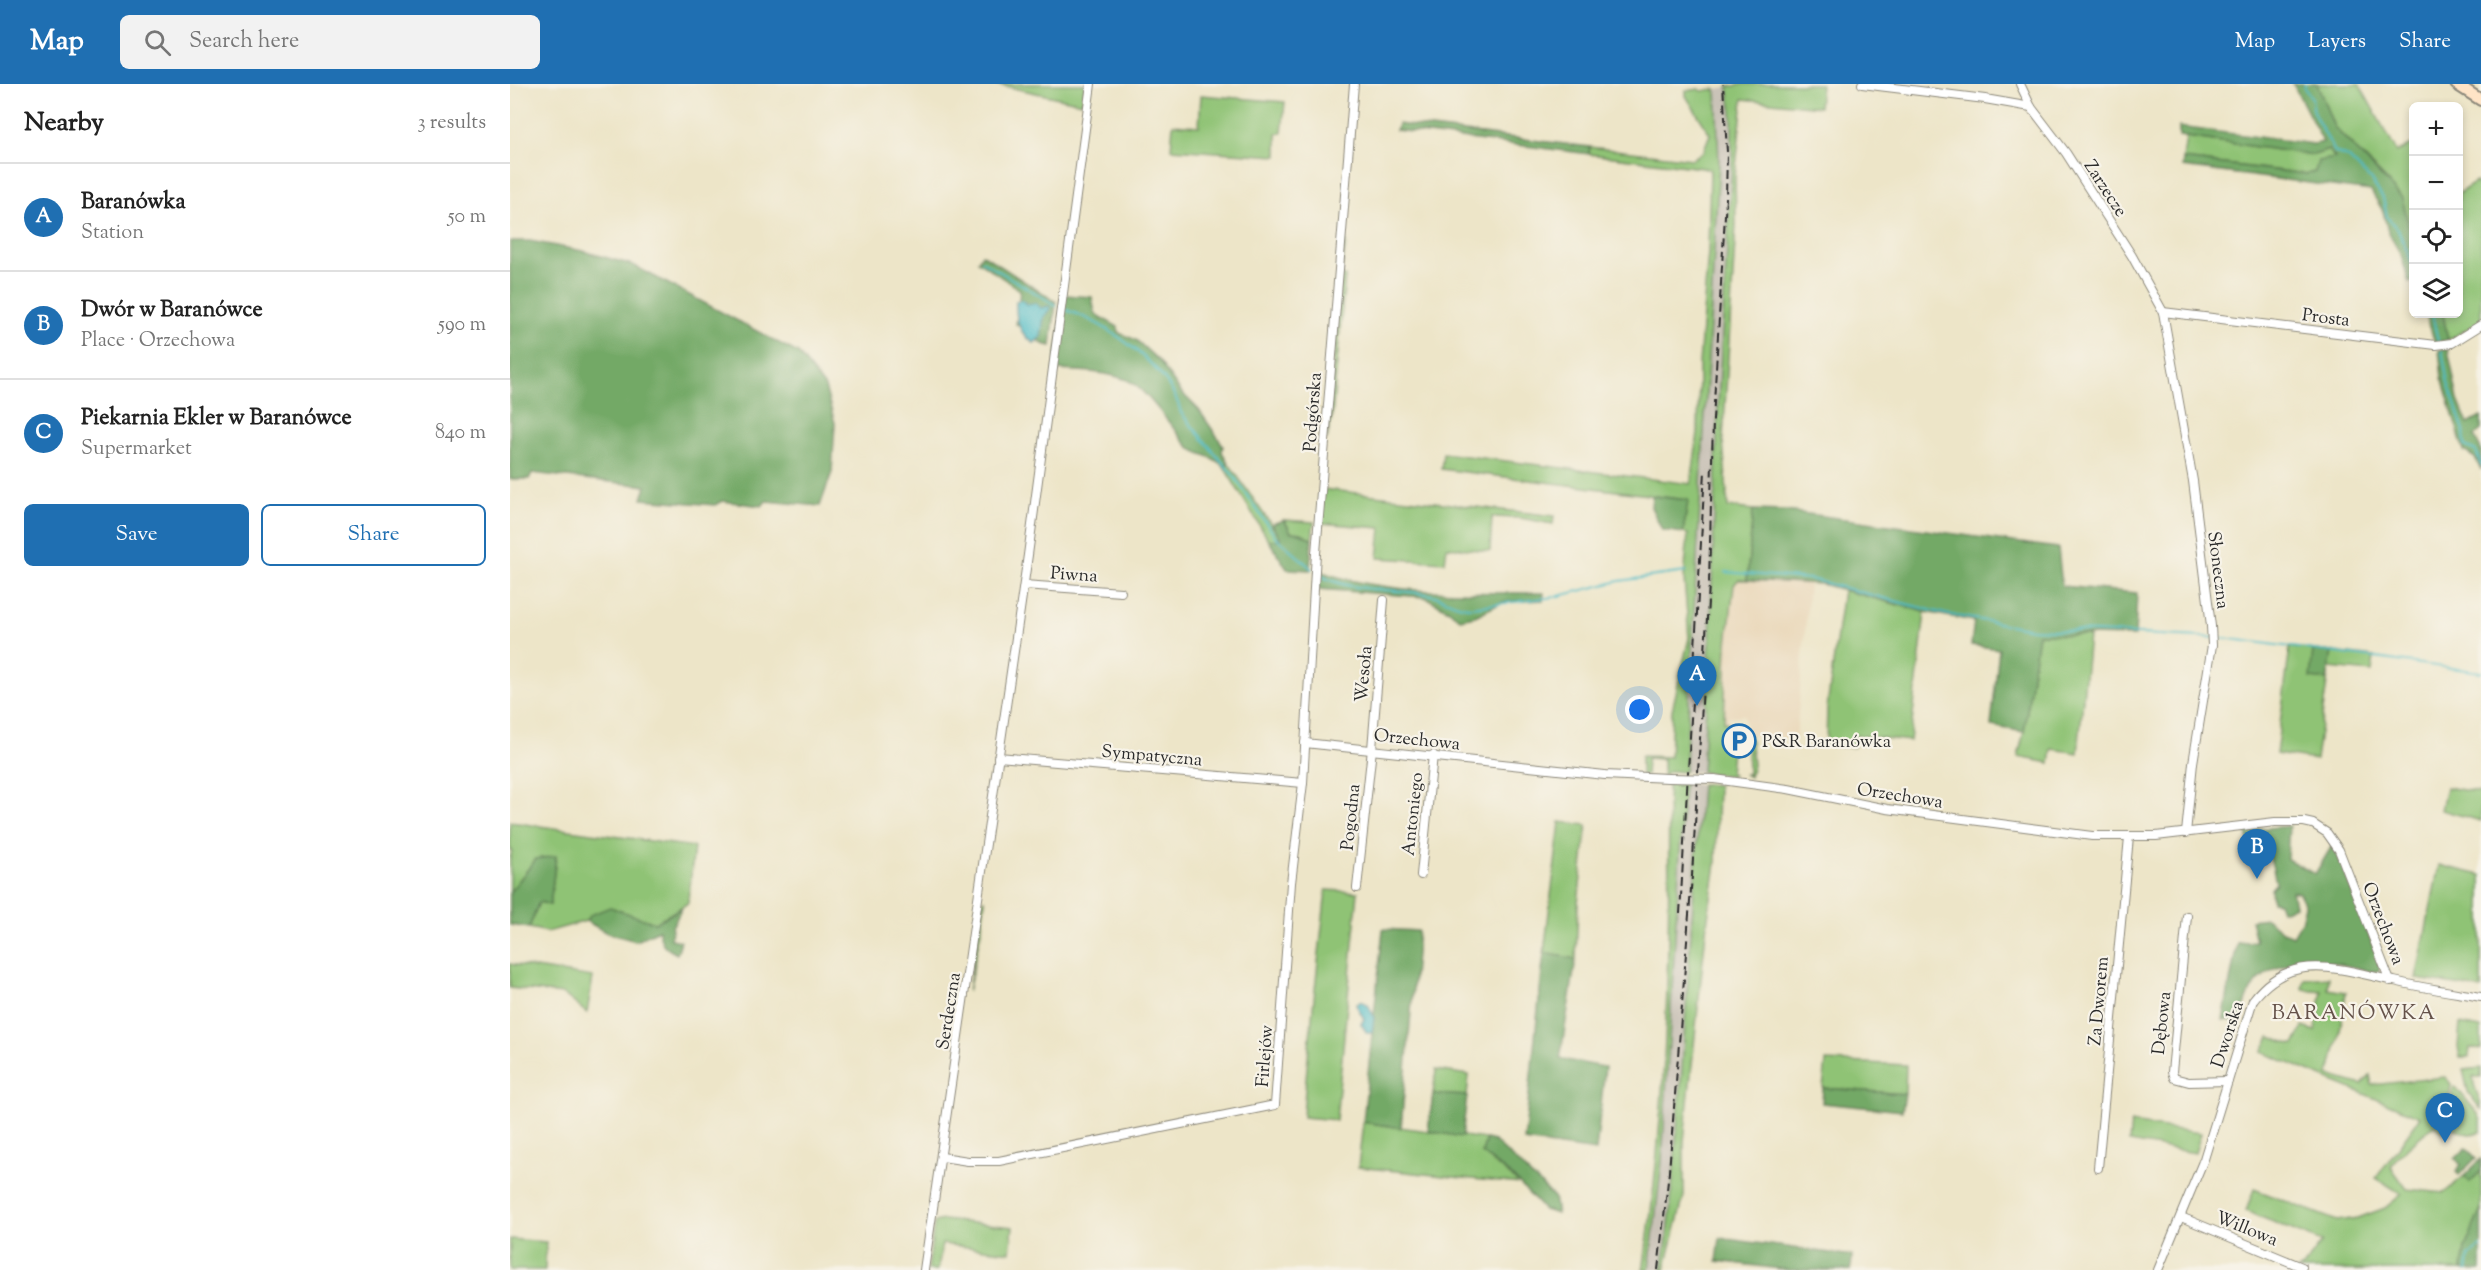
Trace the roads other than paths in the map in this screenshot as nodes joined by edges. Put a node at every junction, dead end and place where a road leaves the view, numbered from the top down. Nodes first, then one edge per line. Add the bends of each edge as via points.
1 (1091, 84) edge
2 (1354, 84) edge
3 (1862, 84) edge
4 (2019, 84) edge
5 (2456, 84) edge
6 (2481, 100) edge
7 (2031, 107) junction
8 (2163, 312) junction
9 (2481, 325) edge
10 (1024, 585) junction
11 (1121, 592) dead end
12 (1384, 600) dead end
13 (1305, 743) junction
14 (1372, 749) junction
15 (1434, 755) junction
16 (998, 757) junction
17 (1303, 783) junction
18 (2186, 832) junction
19 (2129, 837) junction
20 (1421, 875) dead end
21 (1357, 888) dead end
22 (2187, 916) dead end
23 (2390, 981) junction
24 (2481, 997) edge
25 (2228, 1081) junction
26 (942, 1157) junction
27 (2098, 1168) dead end
28 (2181, 1217) junction
29 (2302, 1267) dead end
30 (924, 1270) edge
31 (2158, 1270) edge

1 - 10 street, Serdeczna
2 - 13 street, Podgórska
3 - 7 street
4 - 7 street, Zarzecze
5 - 6 street
7 - 8 street, Zarzecze via 2066,153
8 - 9 street, Prosta via 2436,345 2452,344
8 - 18 street, Słoneczna via 2193,481 2212,642
10 - 11 street, Piwna
10 - 16 street, Serdeczna
12 - 14 street, Wesoła
13 - 14 street, Orzechowa
13 - 17 street, Firlejów
14 - 15 street, Orzechowa
14 - 21 street, Pogodna
15 - 19 street, Orzechowa, bridge via 1605,775 1714,779 1887,809
15 - 20 street, Antoniego
16 - 17 street, Sympatyczna
16 - 26 street, Serdeczna
17 - 26 street, Firlejów via 1275,1105 999,1161
18 - 19 street, Orzechowa
18 - 23 street, Orzechowa via 2293,822 2313,824 2327,833 2339,850
19 - 27 street, Za Dworem
22 - 25 street, Dębowa via 2172,1072 2174,1078 2189,1082
23 - 24 street, Dworska
23 - 25 street, Dworska via 2336,968 2303,968 2284,973 2263,986 2253,1000
25 - 28 street, Dworska
26 - 30 street, Serdeczna
28 - 29 street, Willowa
28 - 31 street, Dworska

